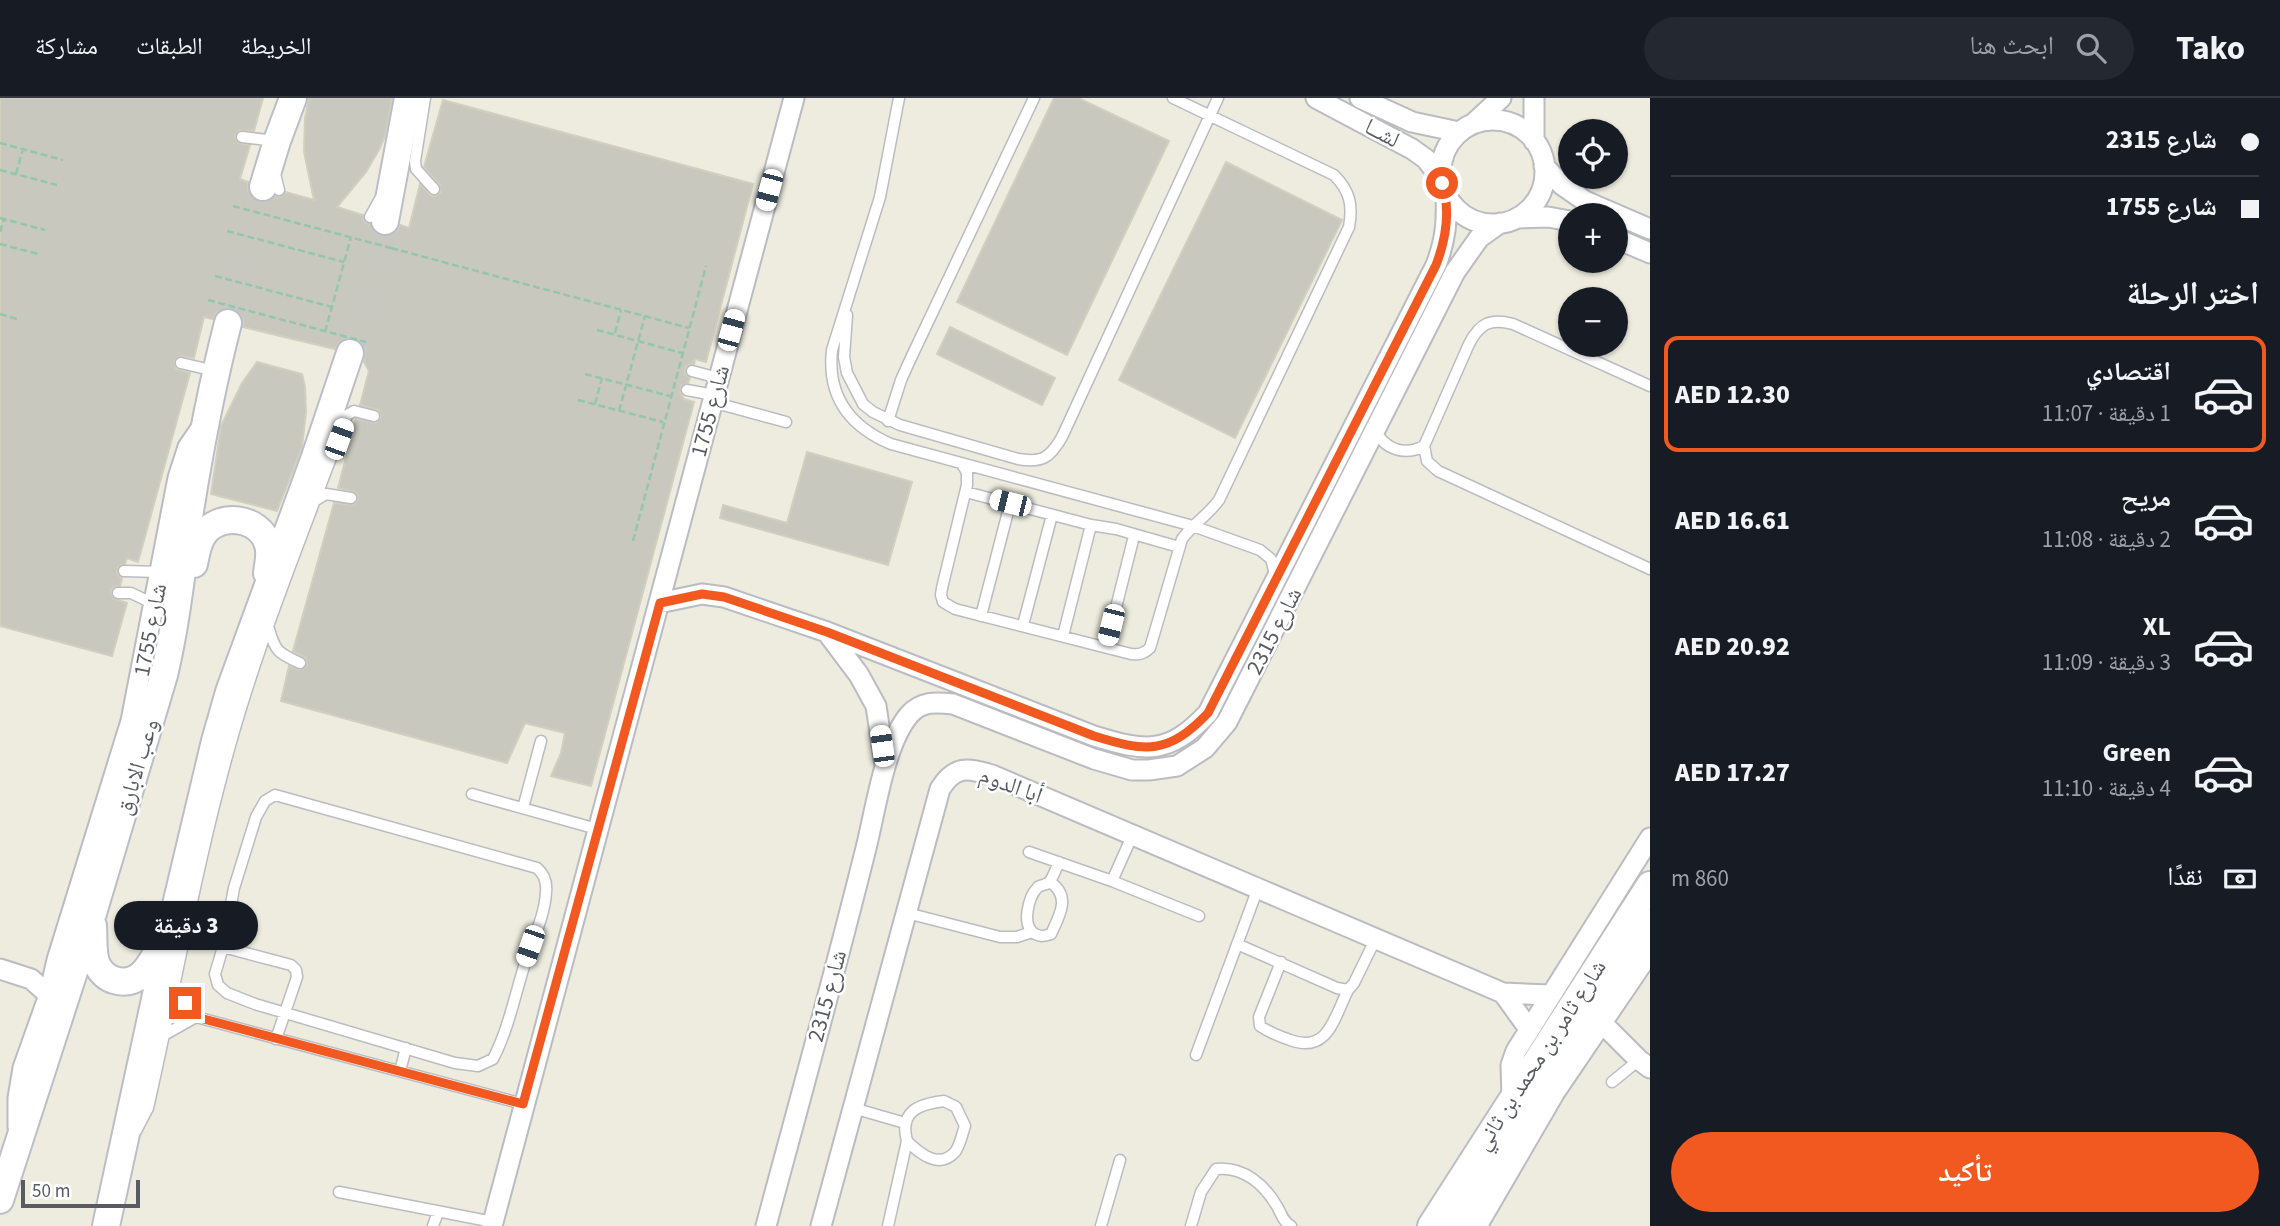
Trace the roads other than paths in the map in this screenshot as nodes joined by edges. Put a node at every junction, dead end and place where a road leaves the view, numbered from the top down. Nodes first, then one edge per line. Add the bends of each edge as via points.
1 (293, 98) edge
2 (408, 98) edge
3 (425, 98) edge
4 (794, 98) edge
5 (899, 98) edge
6 (1034, 98) edge
7 (1173, 98) edge
8 (1218, 98) edge
9 (1316, 98) edge
10 (1360, 98) edge
11 (1502, 98) edge
12 (1534, 98) edge
13 (1209, 115) junction
14 (1466, 128) junction
15 (242, 137) dead end
16 (1534, 141) junction
17 (1544, 166) junction
18 (272, 170) joint
19 (1443, 186) junction
20 (435, 189) dead end
21 (377, 219) tunnel mouth
22 (1558, 219) edge
23 (1508, 220) junction
24 (1650, 229) edge
25 (1628, 244) edge
26 (1650, 253) edge
27 (848, 304) junction
28 (230, 331) tunnel mouth
29 (350, 352) tunnel mouth
30 (181, 363) dead end
31 (692, 371) dead end
32 (216, 372) junction
33 (1650, 387) edge
34 (687, 390) dead end
35 (715, 392) junction
36 (374, 415) dead end
37 (888, 421) junction
38 (786, 422) dead end
39 (206, 423) junction
40 (1375, 430) junction
41 (1424, 446) junction
42 (961, 463) junction
43 (966, 492) junction
44 (351, 498) dead end
45 (315, 500) junction
46 (1010, 503) junction
47 (1052, 515) junction
48 (1091, 525) junction
49 (1193, 526) junction
50 (1134, 536) junction
51 (1179, 547) junction
52 (1650, 569) edge
53 (124, 571) dead end
54 (161, 571) junction
55 (1276, 578) junction
56 (118, 593) dead end
57 (262, 602) junction
58 (660, 603) junction
59 (155, 604) junction
60 (981, 616) junction
61 (1023, 625) junction
62 (269, 628) junction
63 (827, 632) junction
64 (1063, 636) junction
65 (172, 645) junction
66 (1106, 647) junction
67 (300, 663) dead end
68 (541, 741) dead end
69 (885, 766) junction
70 (472, 794) dead end
71 (126, 804) junction
72 (523, 808) junction
73 (597, 829) junction
74 (1133, 834) junction
75 (1650, 838) edge
76 (96, 839) junction
77 (1029, 852) dead end
78 (1059, 862) junction
79 (1112, 881) junction
80 (1050, 882) junction
81 (1650, 885) edge
82 (1258, 888) junction
83 (93, 913) junction
84 (907, 913) junction
85 (1199, 916) dead end
86 (1650, 923) edge
87 (170, 930) junction
88 (1032, 932) junction
89 (1376, 938) junction
90 (1237, 944) junction
91 (223, 947) junction
92 (1650, 952) edge
93 (57, 960) junction
94 (1281, 962) junction
95 (0, 969) edge
96 (20, 975) junction
97 (174, 989) junction
98 (1348, 990) junction
99 (1503, 993) junction
100 (49, 995) junction
101 (1550, 995) junction
102 (285, 1012) junction
103 (196, 1017) junction
104 (1602, 1023) junction
105 (1529, 1029) junction
106 (164, 1035) junction
107 (276, 1039) junction
108 (406, 1048) junction
109 (1196, 1055) dead end
110 (1644, 1064) edge
111 (400, 1071) junction
112 (1612, 1082) dead end
113 (1512, 1099) junction
114 (523, 1104) junction
115 (853, 1108) junction
116 (905, 1123) junction
117 (907, 1141) junction
118 (18, 1145) junction
119 (121, 1152) junction
120 (1120, 1160) dead end
121 (339, 1192) dead end
122 (0, 1200) edge
123 (438, 1212) junction
124 (1481, 1223) edge
125 (493, 1224) edge
126 (106, 1226) edge
127 (433, 1226) edge
128 (766, 1226) edge
129 (821, 1226) edge
130 (888, 1226) edge
131 (1101, 1226) edge
132 (1191, 1226) edge
133 (1291, 1226) edge
134 (1431, 1226) edge
135 (1456, 1226) edge

1 - 18 street
2 - 21 street via 393,185
3 - 20 lane via 415,161 416,169
4 - 35 street, شارع 1755
5 - 27 lane via 882,187
6 - 37 lane via 910,360
7 - 13 lane
8 - 13 lane
9 - 19 street, لشــا via 1412,149 1426,159
10 - 14 street, لشــا via 1412,122
11 - 14 street
12 - 16 street
13 - 37 lane via 1062,437 1050,454 1036,461 1018,458
13 - 49 lane via 1334,175 1347,192 1352,213 1219,499
14 - 16 street via 1488,120 1503,121 1524,130
14 - 19 street via 1445,153
15 - 18 lane
16 - 17 street
17 - 23 street via 1540,192 1531,207
17 - 24 street via 1562,186 1585,201
19 - 23 street via 1457,209 1472,219
19 - 55 street, شارع 2315 via 1447,224 1436,265
22 - 23 street
23 - 40 street, شارع 2315 via 1479,238 1455,272
25 - 26 street
27 - 37 lane via 847,373 863,404
27 - 42 lane via 830,368 846,411 864,431 891,444
28 - 32 street, وعب الابارق
29 - 57 street
30 - 32 lane
31 - 35 lane
32 - 39 street, وعب الابارق
33 - 41 lane via 1513,324 1486,323 1475,331
34 - 35 lane
35 - 38 lane
35 - 58 street, شارع 1755
36 - 45 lane via 354,411 347,415
39 - 54 street, شارع 1755 via 183,460
39 - 65 street, وعب الابارق
40 - 41 lane via 1396,450
40 - 69 street, شارع 2315 via 1227,722 1190,758 1164,769 1132,770 1094,760 953,704 930,702 919,706 903,724
41 - 52 lane via 1427,461 1438,471
42 - 43 lane via 968,478
42 - 49 lane
43 - 46 lane
43 - 60 lane via 941,595 948,606
44 - 45 lane via 326,494
45 - 62 lane
46 - 47 lane
46 - 60 lane
47 - 48 lane
47 - 61 lane
48 - 50 lane
48 - 64 lane
49 - 51 lane
49 - 55 lane via 1267,554
50 - 51 lane
50 - 66 lane
51 - 66 lane via 1150,648 1138,655
53 - 54 lane
54 - 59 street, شارع 1755
55 - 63 street, شارع 2315 via 1208,713 1181,737 1153,748 1094,736
56 - 59 lane via 131,593
57 - 65 street via 270,555 266,540 242,521 218,523 201,538
57 - 87 street via 215,741
58 - 63 street, شارع 2315 via 709,594
58 - 73 street, شارع 1755
59 - 76 street, شارع 1755 via 135,708
60 - 61 lane
61 - 64 lane
62 - 67 lane via 275,649
62 - 97 lane via 233,736
63 - 69 street, شارع 2315 via 876,706
64 - 66 lane
65 - 71 street, وعب الابارق
68 - 72 lane
69 - 128 street, شارع 2315
70 - 72 lane
71 - 76 street
71 - 83 street, وعب الابارق
72 - 73 lane
73 - 114 street, شارع 1755
74 - 79 lane
74 - 82 street, أبا الدوم
74 - 84 street, أبا الدوم via 992,775 955,772 940,789
75 - 101 street
76 - 93 street, شارع 1755
77 - 78 lane
78 - 79 lane
78 - 80 lane
79 - 85 lane
80 - 88 lane via 1036,889 1029,904 1028,928
80 - 88 lane via 1061,892 1059,918 1052,934 1044,937
81 - 113 street, شارع ثامر بن محمد بن ثاني
82 - 89 street, أبا الدوم
82 - 90 lane
83 - 87 street via 97,965 116,981 143,974
83 - 118 street, وعب الابارق
84 - 88 lane via 1000,937
84 - 115 street, أبا الدوم
86 - 135 street, شارع ثامر بن محمد بن ثاني
87 - 119 street
89 - 98 lane
89 - 99 street, أبا الدوم
90 - 94 lane
90 - 109 lane
91 - 102 lane via 215,974 218,985 227,993
91 - 102 lane via 296,970
91 - 108 lane via 234,888 256,817 265,801 275,795 537,868 546,881 544,907 493,1059 478,1066
92 - 104 street
93 - 96 street via 41,971
93 - 100 street, شارع 1755
94 - 98 lane
94 - 98 lane via 1259,1017 1260,1026 1269,1032 1304,1045 1316,1042 1326,1035
95 - 96 street
96 - 100 street
97 - 103 lane
97 - 106 lane
99 - 101 street, أبا الدوم
99 - 105 street
100 - 118 street, شارع 1755 via 23,1068
101 - 105 street
102 - 107 lane
102 - 108 lane
103 - 106 lane
103 - 107 lane
104 - 110 street
104 - 124 street via 1555,1093
105 - 113 street via 1512,1060
106 - 119 lane via 148,1108
107 - 111 lane
108 - 111 lane
110 - 112 lane
111 - 114 lane
113 - 134 street, شارع ثامر بن محمد بن ثاني
114 - 125 street
115 - 116 lane
115 - 129 street, أبا الدوم
116 - 117 lane
116 - 117 lane via 912,1111 944,1101 956,1107 965,1126 957,1151 939,1160
117 - 130 lane
118 - 122 street, وعب الابارق
119 - 126 street
120 - 131 lane
121 - 123 lane
123 - 125 lane
123 - 127 lane
132 - 133 lane via 1201,1192 1216,1169 1223,1168 1243,1171 1261,1185

